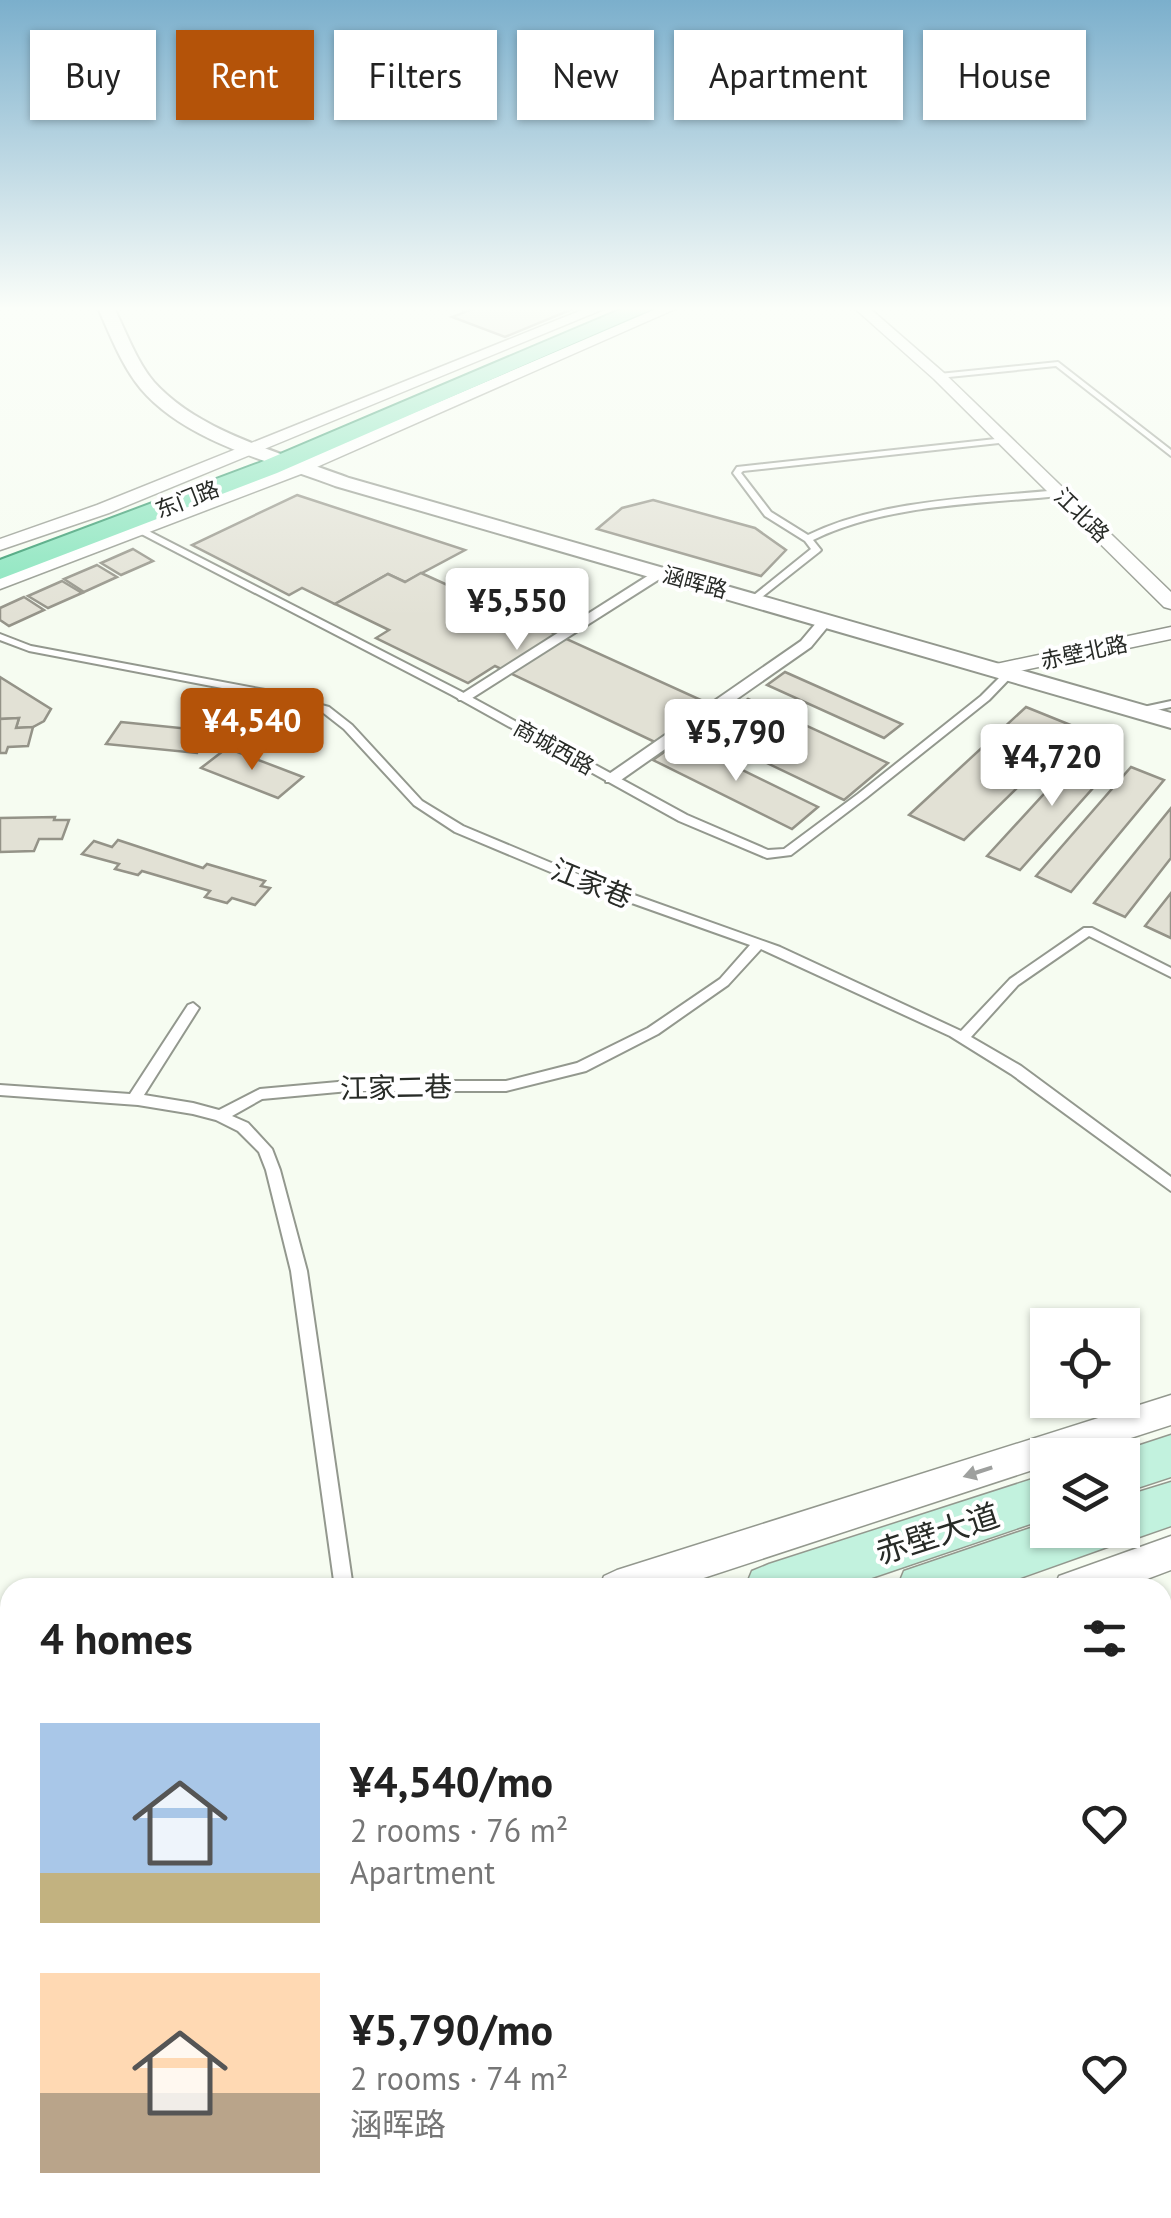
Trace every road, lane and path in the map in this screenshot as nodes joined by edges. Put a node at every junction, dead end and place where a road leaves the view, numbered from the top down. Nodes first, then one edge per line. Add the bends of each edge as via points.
1 (179, 410) edge
2 (381, 410) edge
3 (389, 410) edge
4 (395, 410) edge
5 (404, 410) edge
6 (974, 410) edge
7 (1115, 410) edge
8 (1005, 440) junction
9 (1171, 454) edge
10 (279, 457) junction
11 (1059, 493) junction
12 (133, 527) junction
13 (808, 539) junction
14 (0, 546) edge
15 (0, 559) edge
16 (0, 570) edge
17 (662, 573) junction
18 (0, 582) edge
19 (754, 598) junction
20 (1171, 603) edge
21 (827, 619) junction
22 (1171, 633) edge
23 (0, 636) edge
24 (1003, 672) junction
25 (464, 697) junction
26 (1171, 704) edge
27 (1138, 711) junction
28 (1171, 722) edge
29 (612, 779) junction
30 (758, 944) junction
31 (1171, 973) edge
32 (194, 1008) dead end
33 (962, 1038) junction
34 (0, 1090) edge
35 (134, 1099) junction
36 (220, 1116) junction
37 (1171, 1185) edge
38 (1171, 1410) edge
39 (1171, 1456) edge
40 (1140, 1466) edge
41 (1030, 1502) edge
42 (1171, 1504) edge
43 (1140, 1514) edge
44 (1052, 1548) edge
45 (1171, 1553) edge
46 (343, 1578) edge
47 (648, 1578) edge
48 (799, 1578) edge
49 (981, 1578) edge
50 (1100, 1578) edge

1 - 10 street, 涵晖路
2 - 10 street
3 - 10 main road, 东门路
4 - 10 main road, 东门路
5 - 10 street
6 - 8 street, 江北路
7 - 9 lane
8 - 11 street, 江北路
8 - 13 lane via 736,473 768,514
10 - 12 main road, 东门路
10 - 14 street
10 - 15 main road, 东门路
10 - 17 street, 涵晖路 via 390,497
11 - 13 lane via 884,514 824,528
11 - 20 street, 江北路
12 - 16 main road, 东门路
12 - 18 street
12 - 25 lane, 商城西路
13 - 19 lane via 816,550
17 - 19 street, 涵晖路
17 - 25 street
19 - 21 street, 涵晖路
21 - 24 street, 涵晖路
21 - 29 street via 806,644
22 - 24 street, 赤壁北路
23 - 30 lane, 江家巷 via 28,648 325,710 418,803 459,829
24 - 27 street, 涵晖路
24 - 29 lane, 商城西路 via 970,710 786,852 767,854
25 - 29 lane, 商城西路
26 - 27 lane
27 - 28 street, 涵晖路
30 - 33 lane, 江家巷
30 - 36 lane, 江家二巷 via 724,982 652,1031 581,1067 506,1086 349,1086 260,1094
31 - 33 lane via 1088,931 1014,982
32 - 35 lane
33 - 37 lane, 江家巷
34 - 35 lane
35 - 36 lane
36 - 46 lane via 265,1149 273,1170 299,1271
38 -> 47 street
39 - 40 main road
41 - 48 main road, 赤壁大道
42 - 43 main road
44 - 49 main road, 赤壁大道
45 - 50 street

